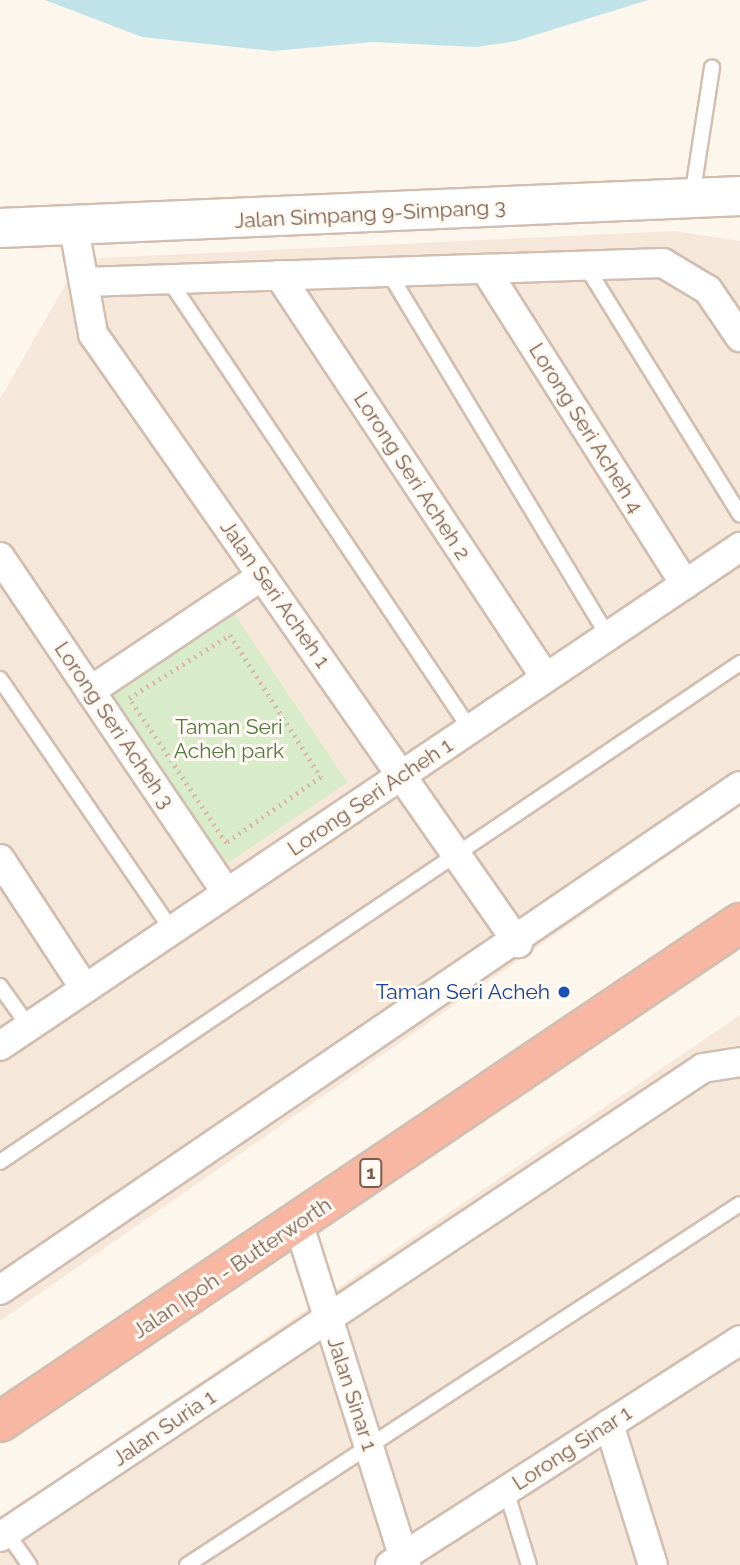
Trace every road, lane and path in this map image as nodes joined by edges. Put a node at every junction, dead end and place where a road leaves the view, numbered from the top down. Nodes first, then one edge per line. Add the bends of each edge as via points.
1 (712, 68) dead end
2 (740, 196) edge
3 (692, 199) junction
4 (0, 228) edge
5 (74, 228) junction
6 (584, 263) junction
7 (487, 272) junction
8 (389, 273) junction
9 (279, 275) junction
10 (169, 280) junction
11 (84, 282) junction
12 (740, 337) edge
13 (740, 515) edge
14 (740, 547) edge
15 (0, 557) edge
16 (262, 576) junction
17 (685, 584) junction
18 (230, 635) joint
19 (608, 636) junction
20 (740, 663) edge
21 (546, 678) junction
22 (0, 679) edge
23 (90, 691) junction
24 (470, 729) junction
25 (401, 775) junction
26 (740, 786) edge
27 (458, 857) junction
28 (0, 859) edge
29 (228, 892) junction
30 (740, 923) edge
31 (172, 930) junction
32 (518, 943) junction
33 (0, 986) edge
34 (85, 989) junction
35 (29, 1027) junction
36 (0, 1046) edge
37 (740, 1062) edge
38 (0, 1162) edge
39 (740, 1204) edge
40 (298, 1222) junction
41 (0, 1290) edge
42 (328, 1318) junction
43 (740, 1340) edge
44 (0, 1422) edge
45 (609, 1424) junction
46 (368, 1445) junction
47 (506, 1490) junction
48 (3, 1535) edge
49 (400, 1562) edge
50 (29, 1565) edge
51 (187, 1565) edge
52 (529, 1565) edge
53 (653, 1565) edge

1 - 3 lane
2 - 3 street, Jalan Simpang 9-Simpang 3
3 - 5 street, Jalan Simpang 9-Simpang 3
4 - 5 street, Jalan Simpang 9-Simpang 3
5 - 11 street, Jalan Seri Acheh 1
6 - 7 street
6 - 12 street via 663,263 689,273
6 - 13 lane
7 - 8 street
7 - 17 street, Lorong Seri Acheh 4
8 - 9 street
8 - 19 lane
9 - 10 street
9 - 21 street, Lorong Seri Acheh 2
10 - 11 street
10 - 24 lane
11 - 16 street, Jalan Seri Acheh 1 via 93,334
14 - 17 street, Lorong Seri Acheh 1
15 - 23 street, Lorong Seri Acheh 3
16 - 23 street
16 - 25 street, Jalan Seri Acheh 1
17 - 19 street, Lorong Seri Acheh 1
18 - 18 path via 321,777 226,843 129,698
19 - 21 street, Lorong Seri Acheh 1
20 - 27 lane
21 - 24 street, Lorong Seri Acheh 1
22 - 31 lane
23 - 29 street, Lorong Seri Acheh 3
24 - 25 street, Lorong Seri Acheh 1
25 - 27 street, Jalan Seri Acheh 1
25 - 29 street, Lorong Seri Acheh 1
26 - 32 street
27 - 32 street, Jalan Seri Acheh 1
27 - 38 lane
28 - 34 street
29 - 31 street, Lorong Seri Acheh 1
30 - 40 highway, Jalan Ipoh - Butterworth / 1
31 - 34 street, Lorong Seri Acheh 1
32 - 41 street
33 - 35 lane
34 - 35 street, Lorong Seri Acheh 1
35 - 36 street, Lorong Seri Acheh 1
37 - 42 street, Jalan Suria 1 via 703,1068
39 - 46 lane
40 - 42 street, Jalan Sinar 1
40 - 44 highway, Jalan Ipoh - Butterworth / 1
42 - 46 street, Jalan Sinar 1
42 - 48 street, Jalan Suria 1
43 - 45 street, Lorong Sinar 1
45 - 47 street, Lorong Sinar 1
45 - 53 street
46 - 49 street, Jalan Sinar 1
46 - 51 lane
47 - 49 street, Lorong Sinar 1
47 - 52 lane
48 - 50 lane

